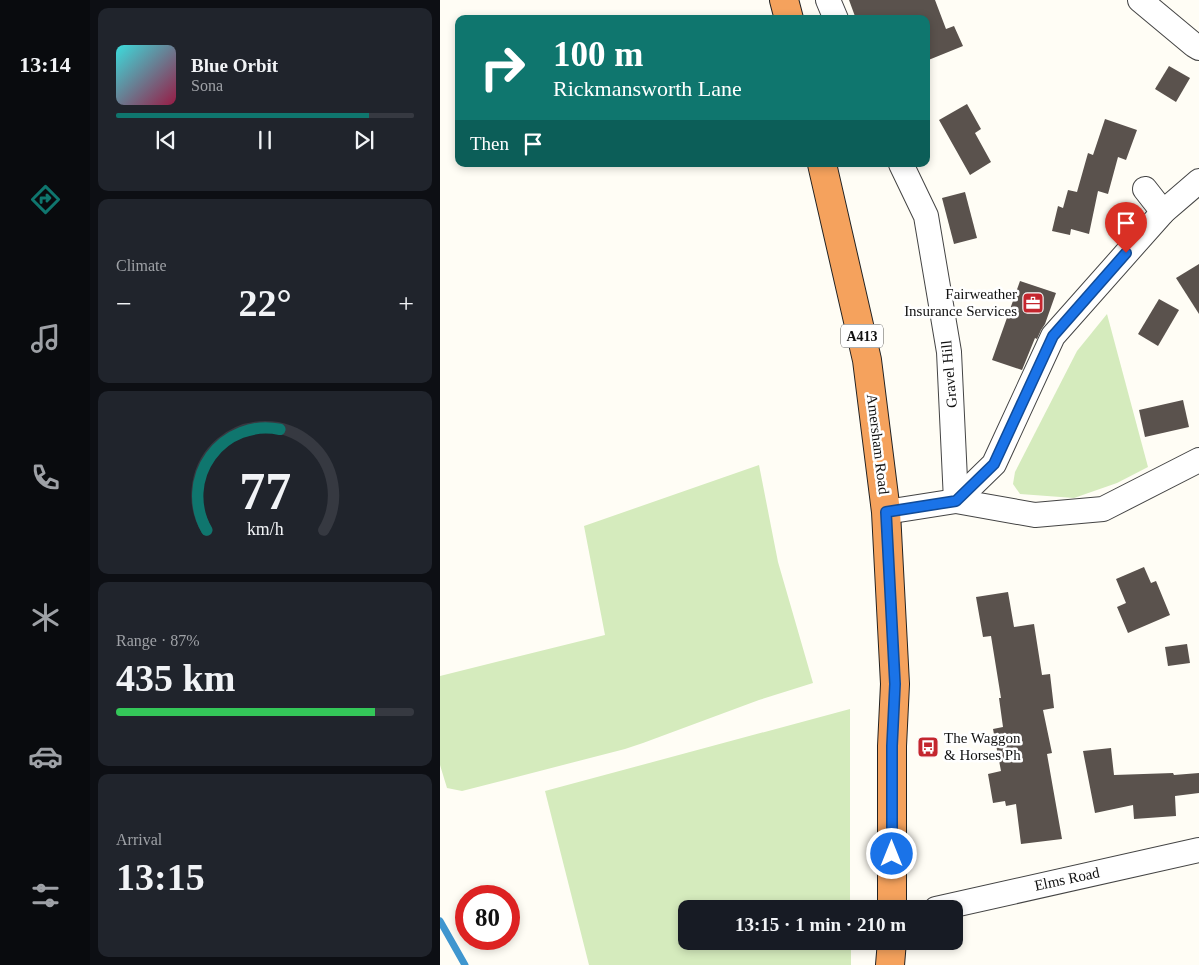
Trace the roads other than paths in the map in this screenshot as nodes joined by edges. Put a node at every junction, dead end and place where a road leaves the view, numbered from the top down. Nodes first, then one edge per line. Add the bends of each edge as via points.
1 (784, 0) edge
2 (828, 0) edge
3 (1140, 0) edge
4 (788, 15) edge
5 (834, 15) edge
6 (1199, 48) edge
7 (823, 167) edge
8 (902, 167) edge
9 (1199, 181) edge
10 (1145, 189) dead end
11 (1163, 212) junction
12 (1199, 460) edge
13 (956, 501) junction
14 (886, 512) junction
15 (1199, 850) edge
16 (892, 900) edge
17 (963, 903) edge
18 (891, 950) edge
19 (890, 965) edge

1 - 4 highway
2 - 5 street
3 - 6 street
7 - 14 highway, Amersham Road / A413 via 867,360
8 - 13 street, Gravel Hill via 926,216 942,313 948,352
9 - 11 street
10 - 11 street
11 - 13 street via 1053,336 994,464
12 - 13 street via 1103,508 1035,514
13 - 14 street
14 - 16 highway, Amersham Road / A413 via 895,684
15 - 17 street, Elms Road
18 - 19 highway

